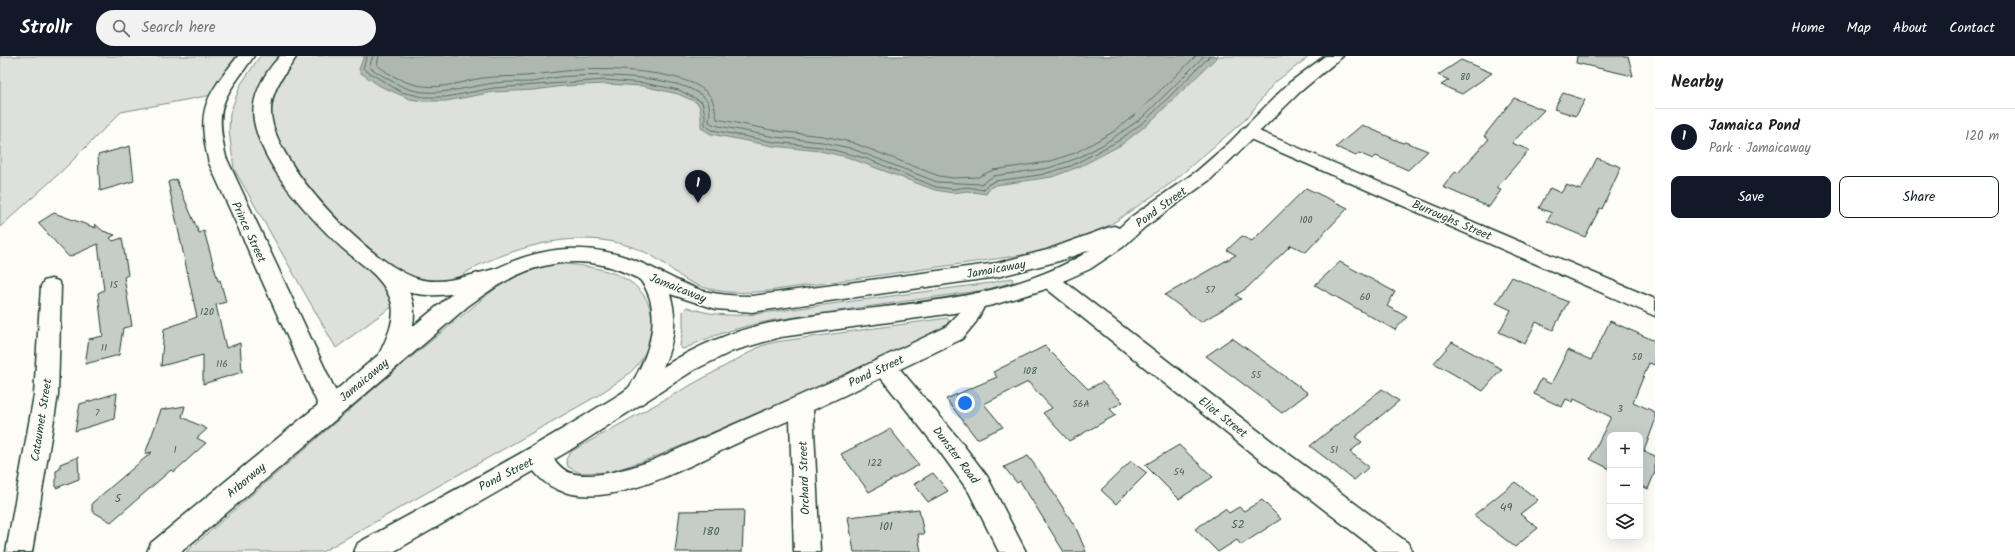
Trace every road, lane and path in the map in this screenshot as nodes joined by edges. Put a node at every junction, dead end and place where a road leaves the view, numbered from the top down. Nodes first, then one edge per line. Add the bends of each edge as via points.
1 (246, 56) edge
2 (289, 56) edge
3 (1335, 56) edge
4 (1249, 132) junction
5 (1138, 222) junction
6 (385, 272) junction
7 (499, 275) junction
8 (648, 276) junction
9 (1049, 280) junction
10 (51, 286) dead end
11 (977, 300) junction
12 (1655, 308) edge
13 (389, 359) junction
14 (885, 367) junction
15 (639, 393) junction
16 (801, 405) junction
17 (331, 408) junction
18 (537, 457) junction
19 (192, 525) junction
20 (377, 550) edge
21 (18, 552) edge
22 (161, 552) edge
23 (173, 552) edge
24 (807, 552) edge
25 (1013, 552) edge
26 (1399, 552) edge

1 - 17 main road, Prince Street via 224,87 212,110 218,164
2 - 6 main road via 272,78 263,100 263,122 270,145 285,171 308,200 352,244
3 - 4 main road, Pond Street via 1295,87
4 - 5 main road, Pond Street via 1204,175
4 - 12 street, Burroughs Street
5 - 8 main road, Jamaicaway via 1095,241 1021,265 765,303 736,304 710,301 686,294
5 - 9 main road, Pond Street via 1091,260
6 - 7 main road via 404,283 425,288
6 - 13 main road via 400,295 405,309 402,325
7 - 8 main road, Jamaicaway via 538,260 578,254 609,259
7 - 13 main road, Jamaicaway via 460,300
8 - 15 main road via 660,294 665,320 662,343
9 - 11 main road, Pond Street
9 - 26 street, Eliot Street
10 - 21 street, Cataumet Street via 46,395
11 - 14 street, Pond Street via 968,317 954,333
11 - 15 main road via 781,329 752,336 701,356
13 - 17 main road, Jamaicaway
14 - 16 street, Pond Street
14 - 25 street, Dunster Road via 978,484
15 - 18 main road
16 - 18 street, Pond Street via 665,465 616,481 591,485 564,482 552,475
16 - 24 street, Orchard Street
17 - 19 main road, Arborway
18 - 20 main road, Pond Street
19 - 22 main road, Arborway
19 - 23 main road

